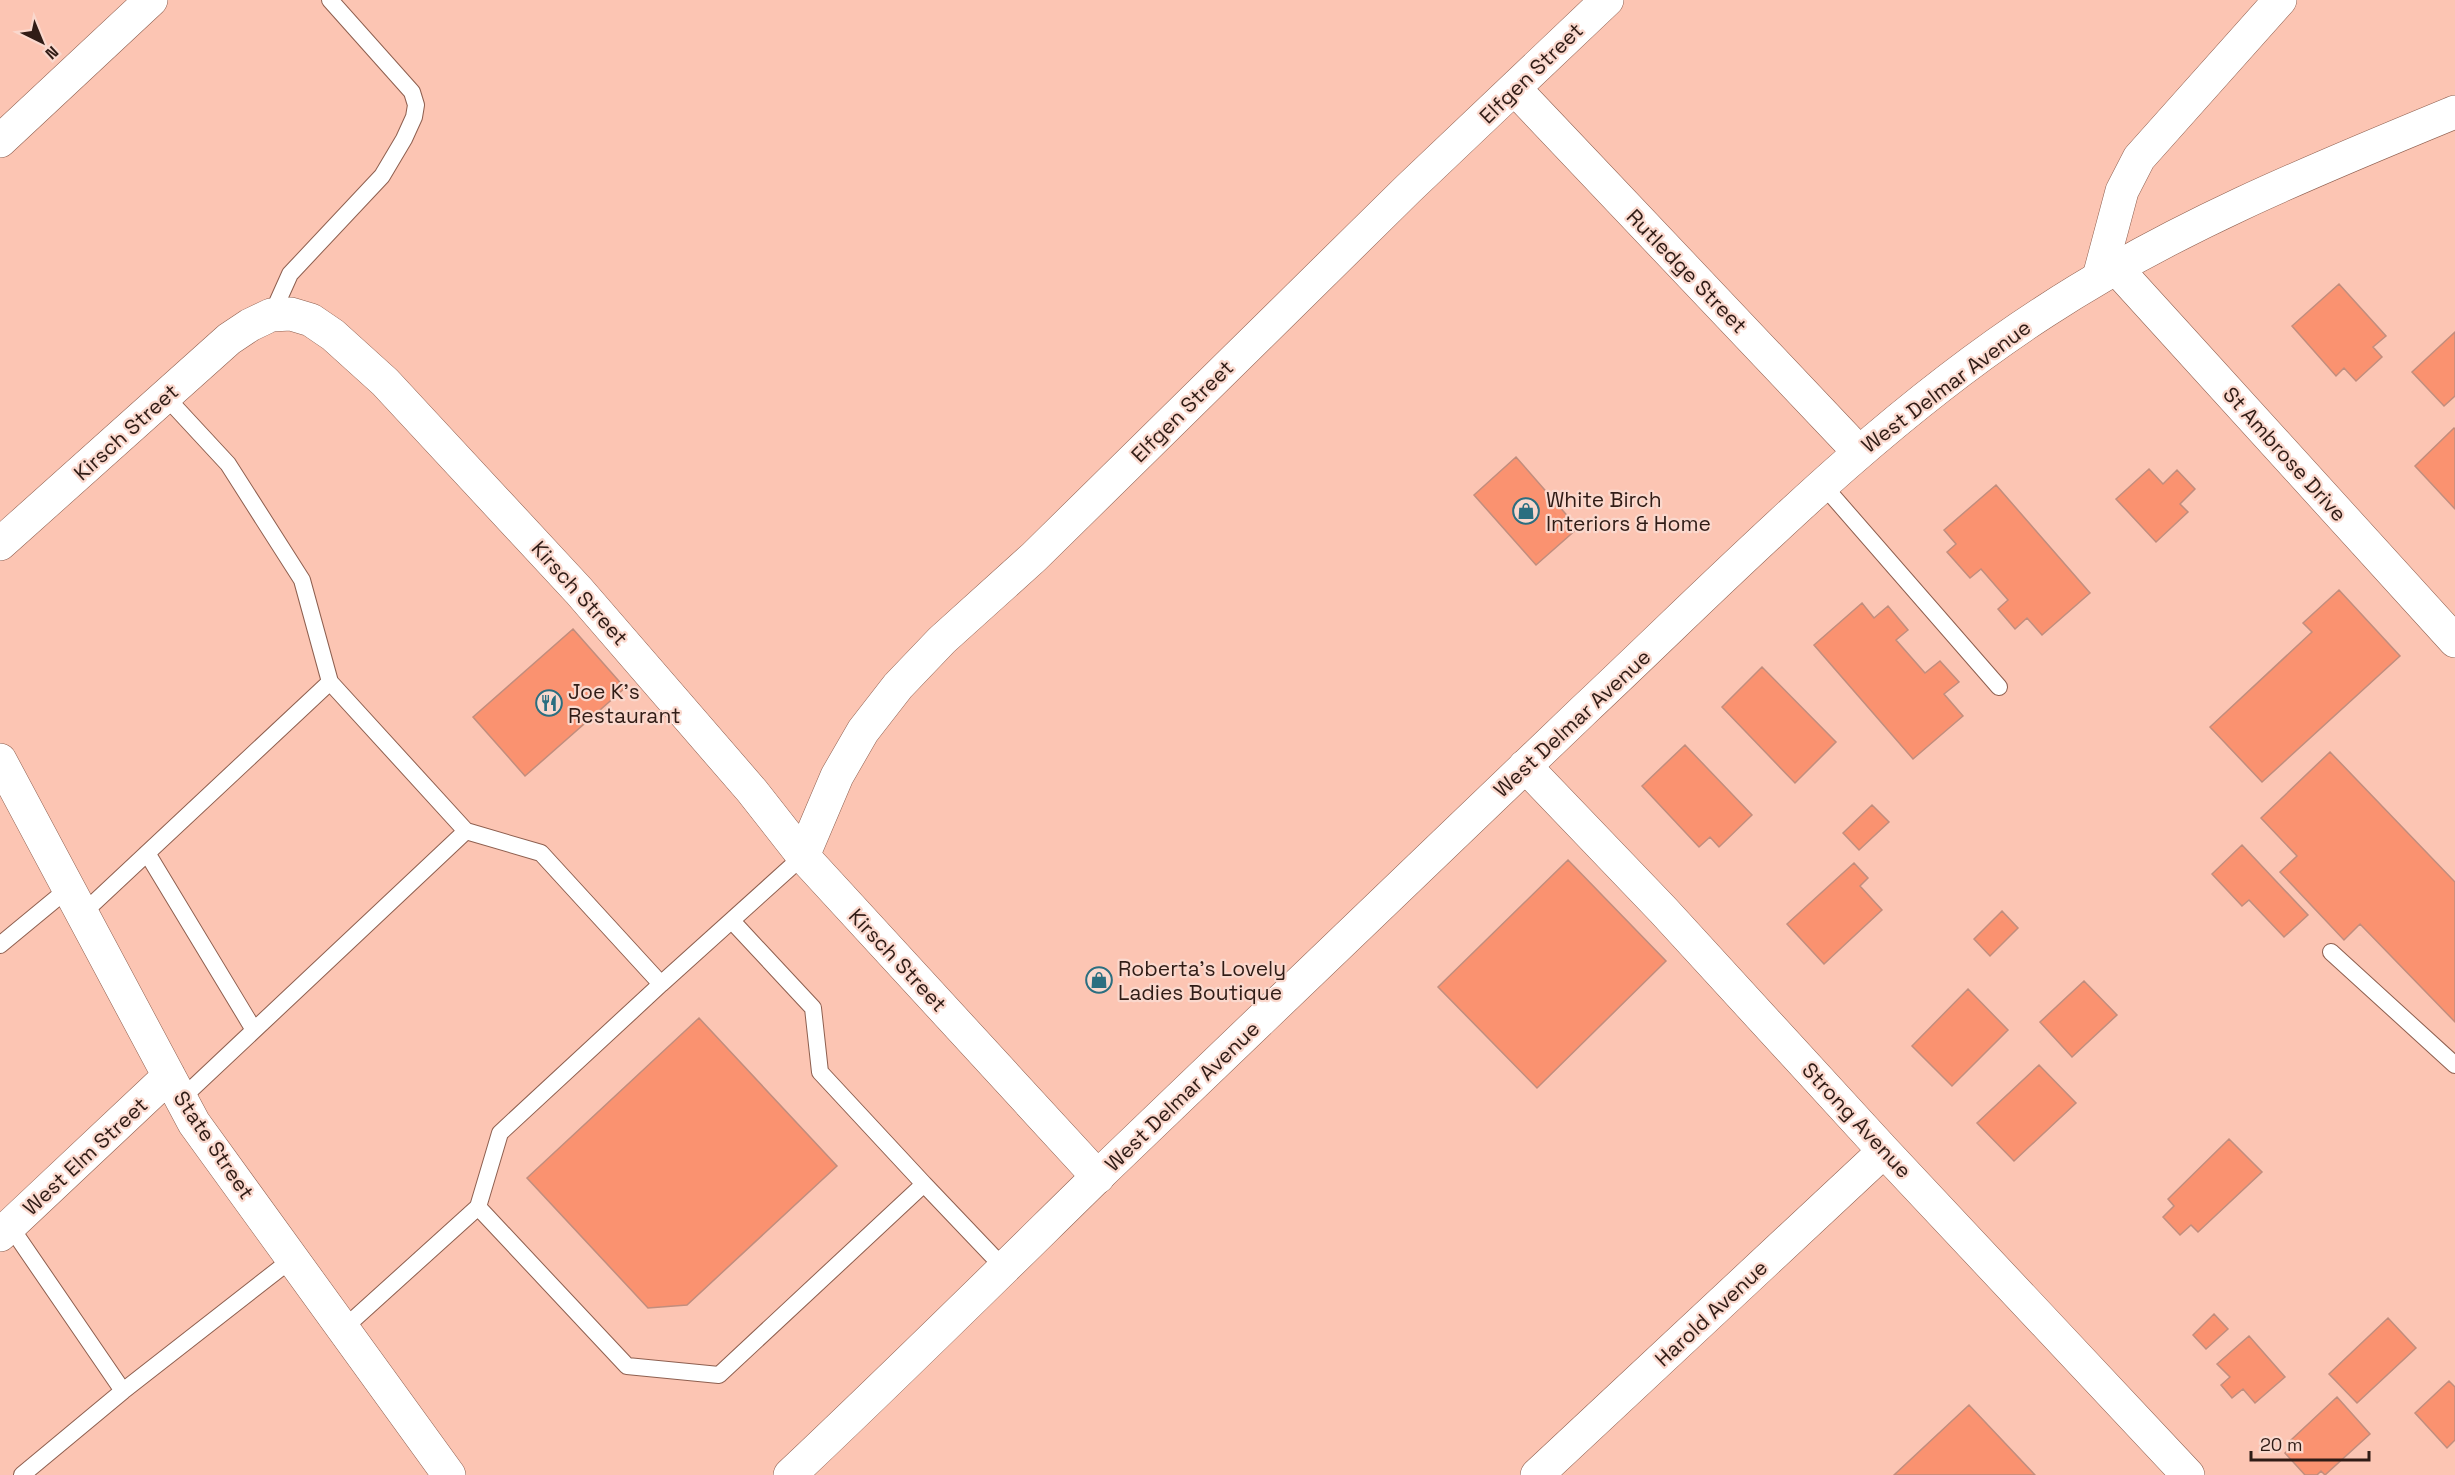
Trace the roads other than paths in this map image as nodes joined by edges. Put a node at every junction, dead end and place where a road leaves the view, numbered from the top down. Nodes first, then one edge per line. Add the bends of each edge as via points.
1 (151, 0) edge
2 (330, 0) edge
3 (1607, 0) edge
4 (2280, 0) edge
5 (1515, 89) junction
6 (2455, 112) edge
7 (0, 141) edge
8 (2107, 272) junction
9 (278, 315) junction
10 (165, 396) junction
11 (1859, 452) junction
12 (1823, 485) junction
13 (0, 544) edge
14 (2455, 641) edge
15 (330, 682) junction
16 (1999, 687) dead end
17 (0, 760) edge
18 (1525, 766) junction
19 (466, 831) junction
20 (147, 853) junction
21 (803, 856) junction
22 (76, 901) junction
23 (732, 921) junction
24 (0, 945) edge
25 (2331, 952) dead end
26 (661, 984) junction
27 (254, 1030) junction
28 (2455, 1065) edge
29 (175, 1088) junction
30 (1884, 1151) junction
31 (1098, 1177) junction
32 (924, 1184) junction
33 (478, 1207) junction
34 (5, 1231) edge
35 (292, 1259) junction
36 (1004, 1268) junction
37 (343, 1329) junction
38 (123, 1391) junction
39 (445, 1474) edge
40 (22, 1475) edge
41 (790, 1475) edge
42 (1538, 1475) edge
43 (2188, 1475) edge

1 - 7 street
2 - 9 lane via 412,92 416,105 404,139 382,176 290,274 278,303
3 - 5 street, Elfgen Street
4 - 8 street via 2139,158 2122,191
5 - 11 street, Rutledge Street
5 - 21 street, Elfgen Street via 1399,197 898,686 847,758
6 - 8 street, West Delmar Avenue via 2217,214
8 - 11 street, West Delmar Avenue via 2040,314 1934,390
8 - 14 street, St Ambrose Drive
9 - 10 street, Kirsch Street via 250,325 229,339
9 - 21 street, Kirsch Street via 291,314 311,321 333,335 385,382 579,591 752,791
10 - 13 street, Kirsch Street
10 - 15 lane via 228,464 302,580
11 - 12 street, West Delmar Avenue
12 - 16 lane
12 - 18 street, West Delmar Avenue
15 - 19 lane
15 - 20 lane
17 - 22 street, State Street
18 - 30 street, Strong Avenue via 1664,910
18 - 31 street, West Delmar Avenue
19 - 26 lane via 541,853
19 - 27 lane
20 - 22 lane
20 - 27 lane
21 - 23 lane
21 - 31 street, Kirsch Street
22 - 24 lane
22 - 29 street, State Street
23 - 26 lane
23 - 32 lane via 813,1008 820,1072
25 - 28 lane
26 - 33 lane via 500,1133
27 - 29 lane
29 - 34 street, West Elm Street
29 - 35 street, State Street via 194,1123
30 - 42 street, Harold Avenue
30 - 43 street, Strong Avenue
31 - 36 street, West Delmar Avenue
32 - 33 lane via 719,1375 627,1366
32 - 36 lane
33 - 37 lane
34 - 38 lane
35 - 37 street, State Street
35 - 38 lane
36 - 41 street, West Delmar Avenue
37 - 39 street, State Street
38 - 40 lane

